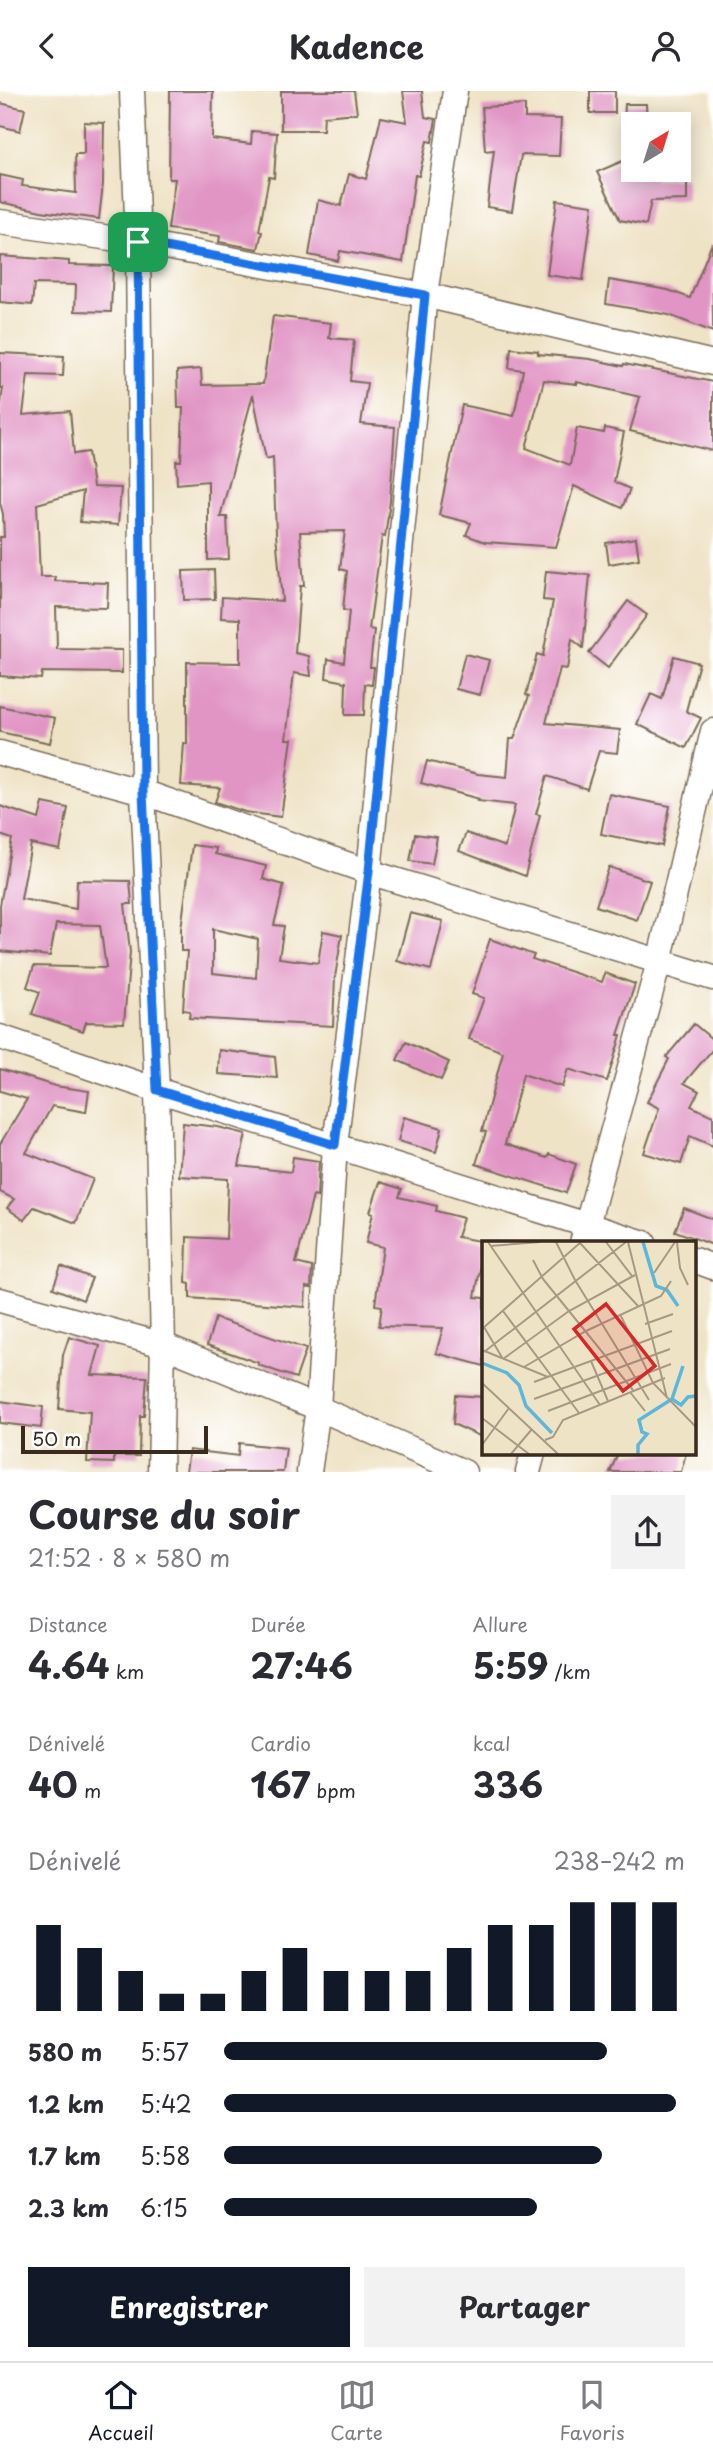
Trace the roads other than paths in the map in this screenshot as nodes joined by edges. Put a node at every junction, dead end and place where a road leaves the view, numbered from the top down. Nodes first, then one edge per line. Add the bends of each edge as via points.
1 (132, 91) edge
2 (455, 91) edge
3 (0, 222) edge
4 (138, 242) junction
5 (425, 295) junction
6 (713, 363) edge
7 (713, 731) edge
8 (0, 753) edge
9 (143, 792) junction
10 (369, 871) junction
11 (659, 962) junction
12 (713, 978) edge
13 (0, 1037) edge
14 (157, 1090) junction
15 (335, 1145) junction
16 (585, 1233) edge
17 (631, 1241) edge
18 (696, 1261) edge
19 (713, 1267) edge
20 (0, 1300) edge
21 (163, 1345) junction
22 (318, 1408) junction
23 (532, 1455) edge
24 (160, 1472) edge
25 (309, 1472) edge
26 (464, 1472) edge
27 (528, 1472) edge

1 - 4 street
2 - 5 street
3 - 4 street
4 - 5 street
4 - 9 street
5 - 6 street
5 - 10 street
7 - 11 street
8 - 9 street
9 - 10 street
9 - 14 street
10 - 11 street
10 - 15 street
11 - 12 street
11 - 16 street
13 - 14 street
14 - 15 street
14 - 21 street
15 - 16 street
15 - 22 street
16 - 17 street
18 - 19 street
20 - 21 street
21 - 22 street
21 - 24 street
22 - 25 street
22 - 26 street
23 - 27 street

